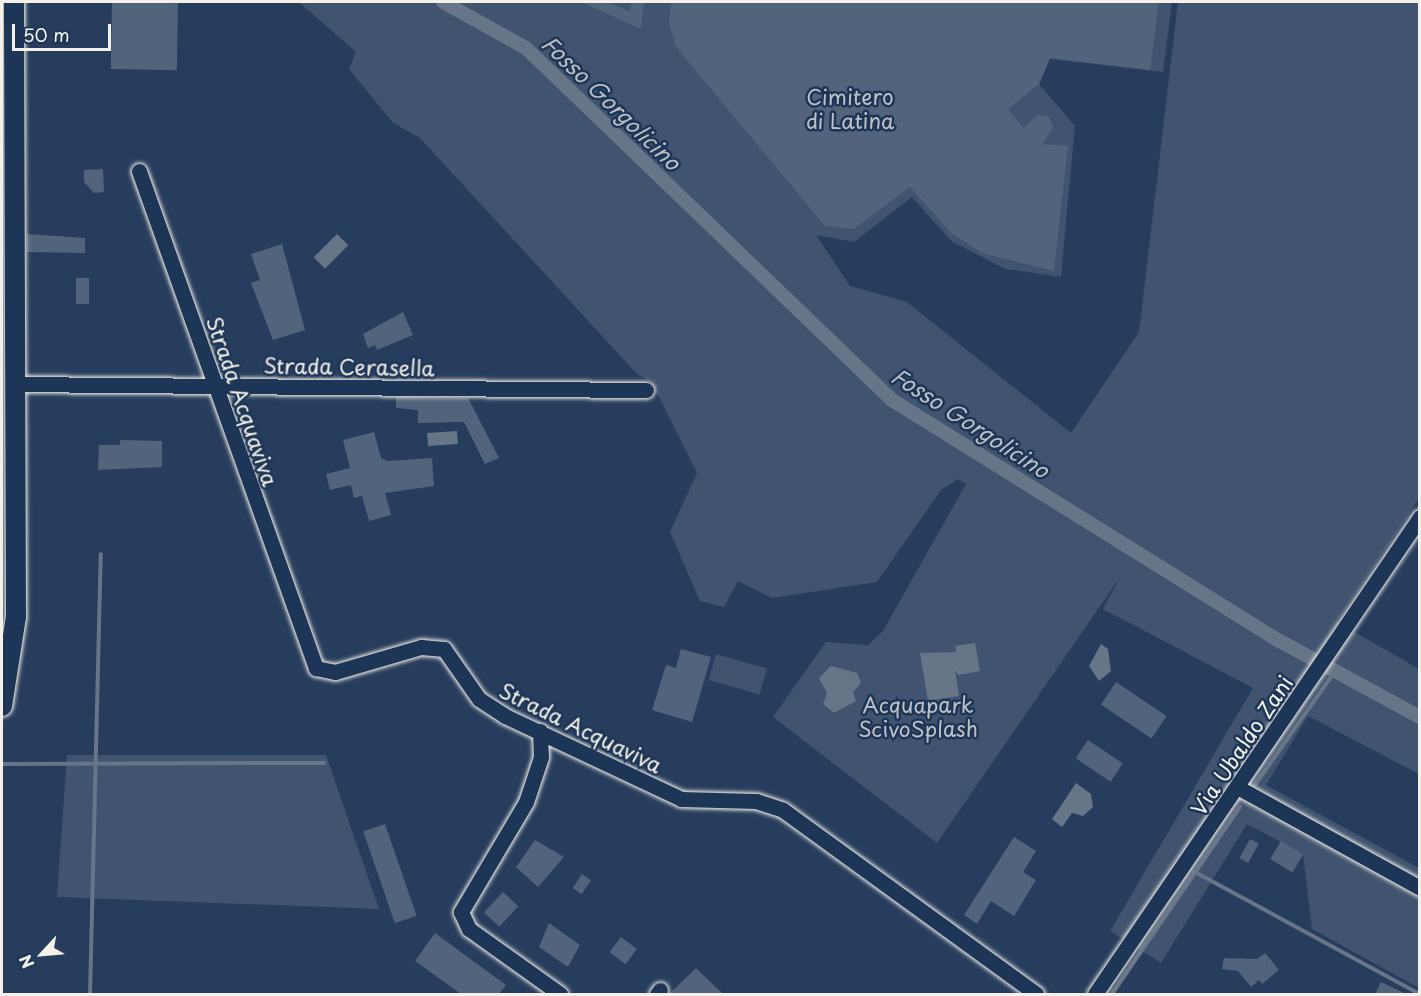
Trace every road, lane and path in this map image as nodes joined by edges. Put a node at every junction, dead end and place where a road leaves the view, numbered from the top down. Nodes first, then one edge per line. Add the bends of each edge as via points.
1 (14, 2) edge
2 (139, 171) dead end
3 (16, 384) junction
4 (217, 386) junction
5 (646, 390) dead end
6 (1419, 517) edge
7 (2, 706) edge
8 (540, 731) junction
9 (1239, 788) junction
10 (1419, 888) edge
11 (560, 994) edge
12 (1036, 994) edge
13 (1095, 994) edge

1 - 3 street
2 - 4 street, Strada Acquaviva
3 - 4 street, Strada Cerasella
3 - 7 street via 16,617
4 - 5 street, Strada Cerasella
4 - 8 street, Strada Acquaviva via 316,668 335,672 421,647 440,647 456,662 483,703
6 - 9 street, Via Ubaldo Zani
8 - 11 street via 541,757 526,802 461,912 469,929
8 - 12 street, Strada Acquaviva via 681,799 756,801 783,810
9 - 10 street
9 - 13 street, Via Ubaldo Zani

